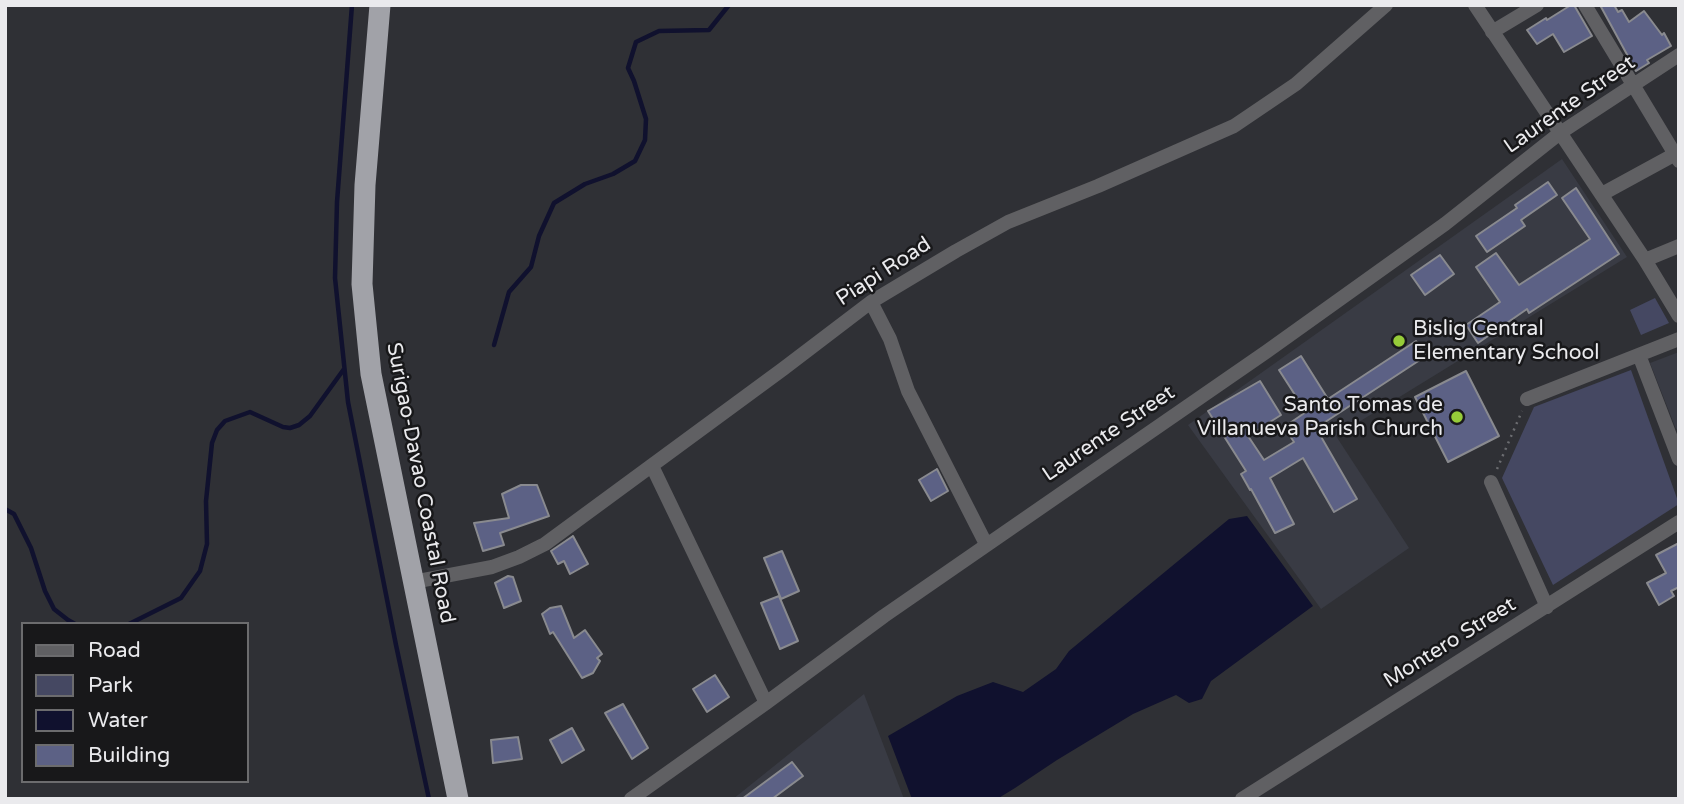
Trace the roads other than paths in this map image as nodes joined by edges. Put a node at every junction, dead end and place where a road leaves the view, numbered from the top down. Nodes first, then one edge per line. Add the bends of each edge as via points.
1 (380, 5) edge
2 (1386, 5) edge
3 (1475, 5) edge
4 (1536, 5) edge
5 (1586, 5) edge
6 (1492, 32) junction
7 (1679, 55) edge
8 (1634, 85) junction
9 (1560, 133) junction
10 (1677, 156) edge
11 (1602, 194) junction
12 (1679, 246) edge
13 (1645, 260) junction
14 (871, 302) junction
15 (1679, 316) edge
16 (1679, 339) edge
17 (1639, 355) junction
18 (1527, 399) road end
19 (1679, 459) edge
20 (652, 466) junction
21 (1491, 482) road end
22 (1679, 522) edge
23 (986, 544) junction
24 (413, 582) junction
25 (1547, 607) junction
26 (766, 703) junction
27 (458, 799) edge
28 (631, 799) edge
29 (1242, 799) edge

1 - 24 highway, Surigao-Davao Coastal Road via 362,284 371,374
2 - 14 street, Piapi Road via 1296,84 1234,126 1008,222
3 - 6 street
4 - 6 street
5 - 8 street
6 - 9 street
7 - 8 street, Laurente Street
8 - 9 street, Laurente Street
8 - 10 street
9 - 11 street
9 - 23 street, Laurente Street via 1412,248
10 - 11 street
11 - 13 street
12 - 13 street
13 - 15 street
14 - 20 street, Piapi Road
14 - 23 street via 908,391
16 - 17 street
17 - 18 street
17 - 19 street
20 - 24 street, Piapi Road via 545,544 519,557 492,567
20 - 26 street
21 - 25 street
22 - 25 street, Montero Street
23 - 26 street, Laurente Street
24 - 27 highway, Surigao-Davao Coastal Road
25 - 29 street, Montero Street
26 - 28 street, Laurente Street

